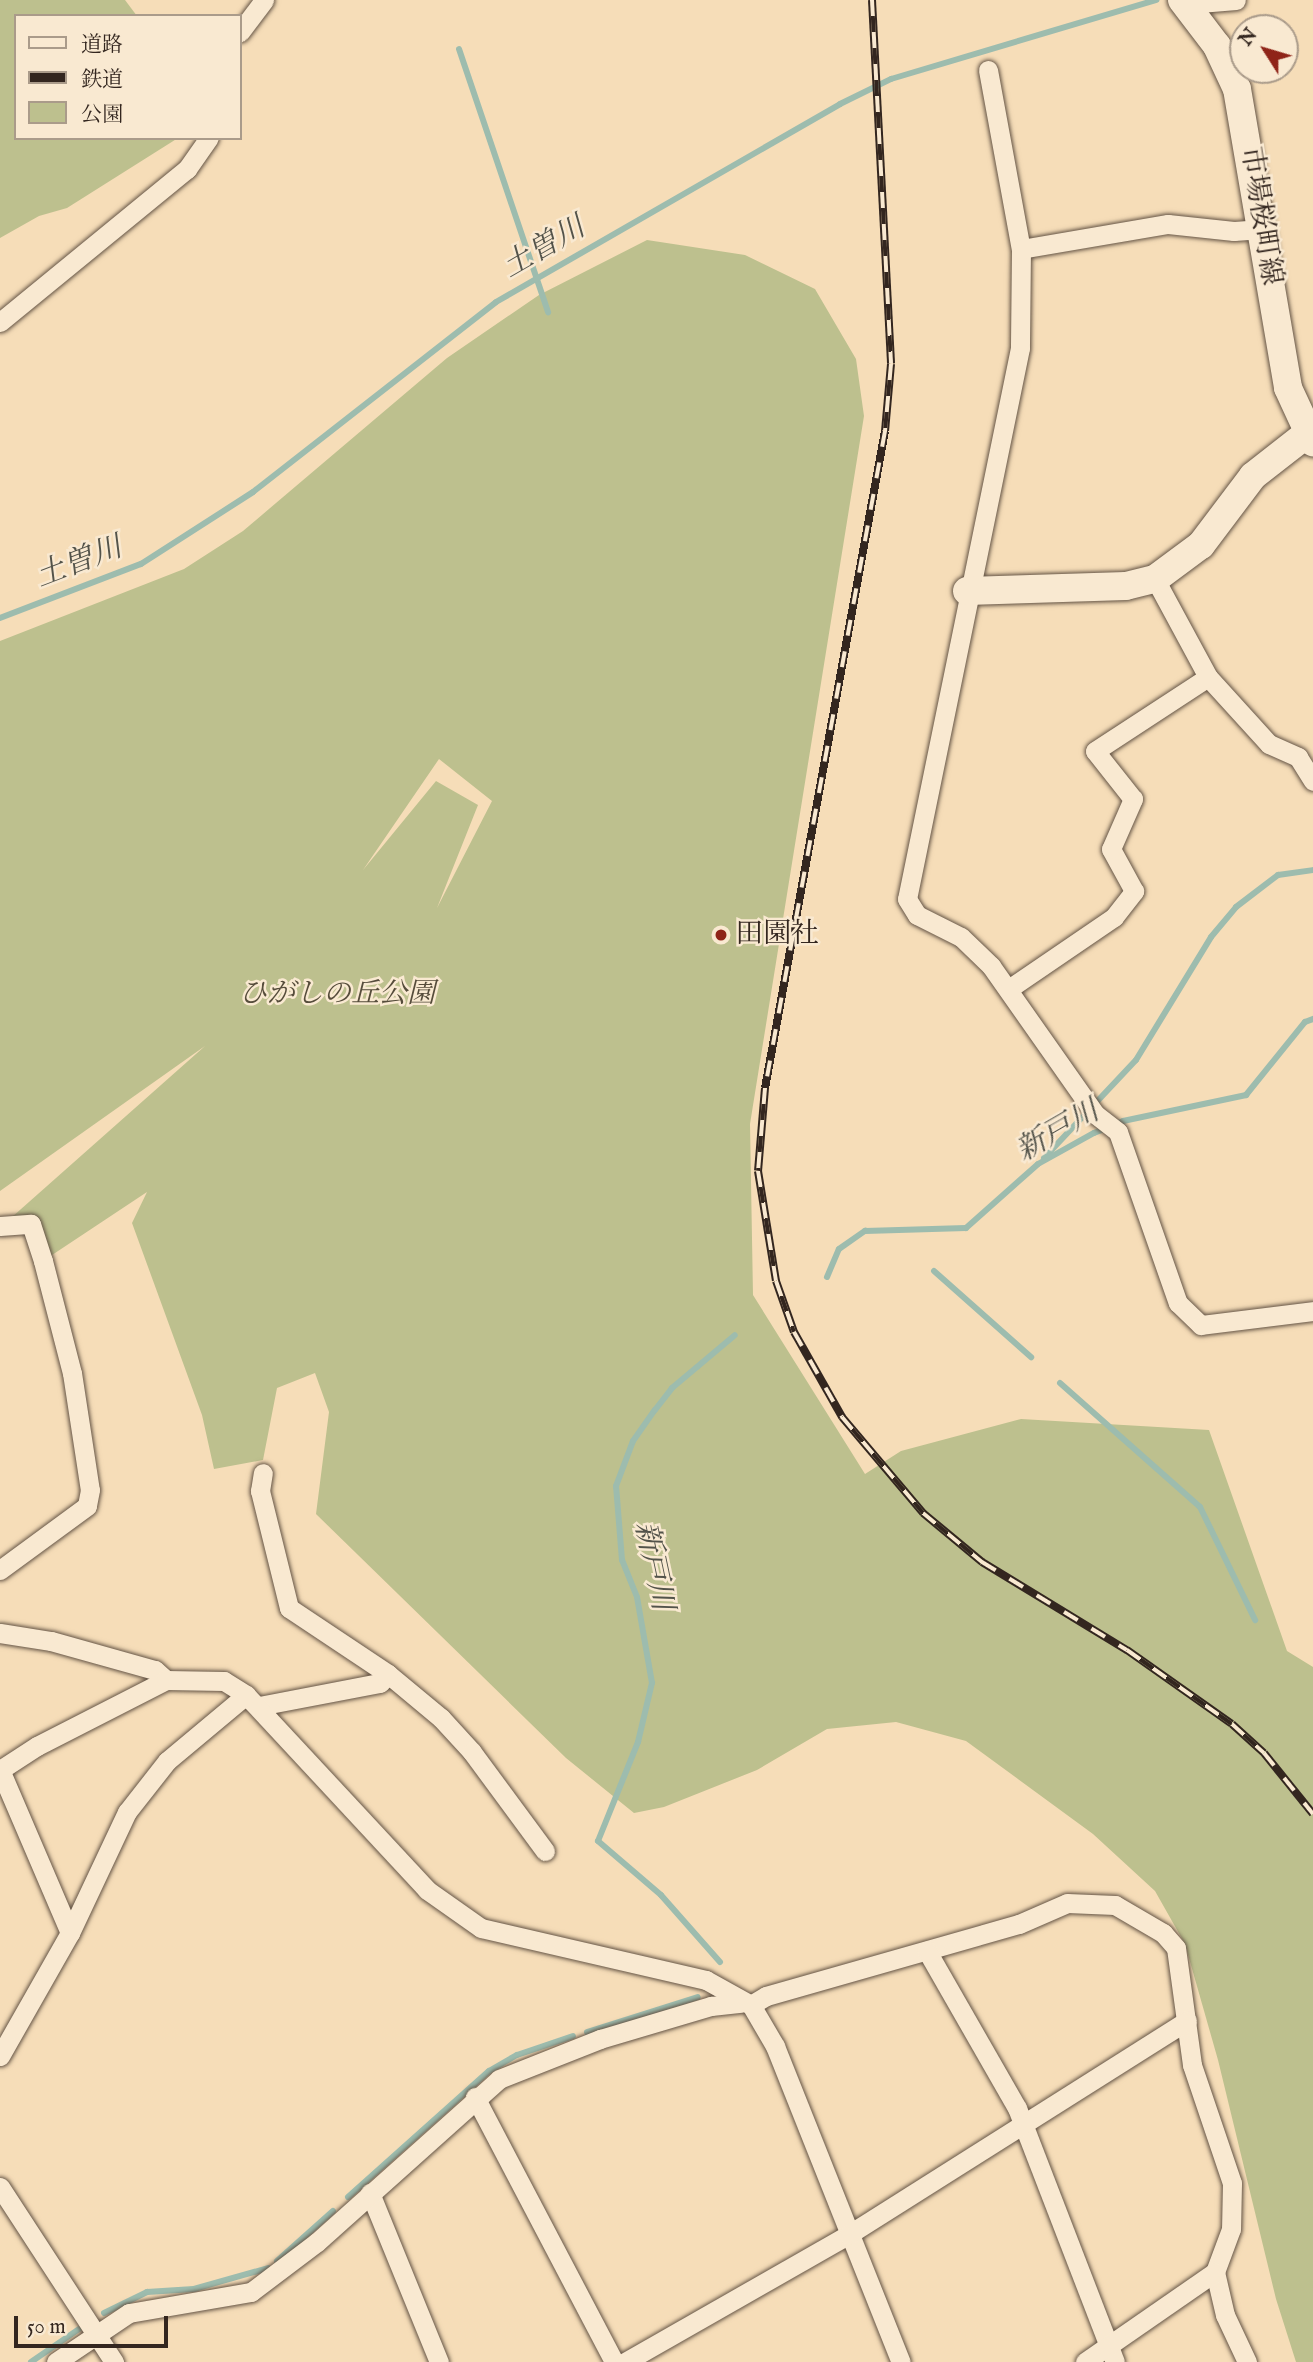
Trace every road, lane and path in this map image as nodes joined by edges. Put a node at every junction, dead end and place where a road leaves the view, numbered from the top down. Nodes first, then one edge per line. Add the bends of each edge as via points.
1 (264, 0) edge
2 (1236, 0) edge
3 (1185, 2) edge
4 (242, 29) edge
5 (988, 70) dead end
6 (208, 140) edge
7 (1262, 229) junction
8 (1021, 249) junction
9 (0, 321) edge
10 (1310, 437) edge
11 (1155, 579) junction
12 (967, 591) junction
13 (1208, 677) junction
14 (1305, 751) edge
15 (1313, 781) edge
16 (1010, 988) junction
17 (0, 1226) edge
18 (1313, 1311) edge
19 (263, 1474) dead end
20 (0, 1570) edge
21 (0, 1633) edge
22 (388, 1674) junction
23 (166, 1680) junction
24 (252, 1701) junction
25 (545, 1851) dead end
26 (70, 1933) junction
27 (927, 1951) junction
28 (746, 2004) junction
29 (1187, 2021) junction
30 (0, 2056) edge
31 (475, 2097) junction
32 (1023, 2123) junction
33 (0, 2187) edge
34 (370, 2193) junction
35 (848, 2235) junction
36 (1215, 2272) junction
37 (97, 2332) junction
38 (1112, 2354) edge
39 (56, 2362) edge
40 (114, 2362) edge
41 (439, 2362) edge
42 (614, 2362) edge
43 (625, 2362) edge
44 (901, 2362) edge
45 (1085, 2362) edge
46 (1247, 2362) edge

1 - 4 street
2 - 3 street
3 - 7 main road, 市場桜町線 via 1217,46 1237,89
5 - 8 street
6 - 9 street via 187,169
7 - 8 street via 1168,224
7 - 10 main road, 市場桜町線 via 1288,388
8 - 12 street via 1020,348
10 - 11 main road via 1253,476 1201,545
11 - 12 main road via 1126,586
11 - 13 street
12 - 16 street via 907,899 917,915 961,937
13 - 14 street via 1269,744
13 - 16 street via 1095,751 1133,799 1111,849 1134,891 1114,917
14 - 15 street
16 - 18 street via 1095,1114 1118,1132 1178,1303 1202,1325
17 - 20 street via 31,1224 72,1373 90,1490 87,1506
19 - 22 street via 260,1491 289,1608
21 - 23 street via 51,1641 155,1670
22 - 24 street via 380,1684
22 - 25 street via 441,1718 472,1752
23 - 24 street via 224,1681
23 - 26 street via 0,1770
24 - 26 street via 167,1761 127,1812
24 - 28 street via 427,1890 481,1928 706,1980
26 - 30 street
27 - 28 street
27 - 29 street via 1019,1924 1067,1903 1115,1905 1163,1933 1176,1948
27 - 32 street
28 - 31 street via 711,2006 600,2039 499,2079
28 - 35 street via 775,2046
29 - 32 street
29 - 36 street via 1192,2065 1232,2183 1231,2229
31 - 34 street
31 - 42 street
32 - 35 street
32 - 38 street
33 - 37 street
34 - 37 street via 317,2242 251,2292 129,2313
34 - 41 street
35 - 43 street
35 - 44 street
36 - 38 street
36 - 46 street via 1225,2315
37 - 39 street
37 - 40 street
38 - 45 street

